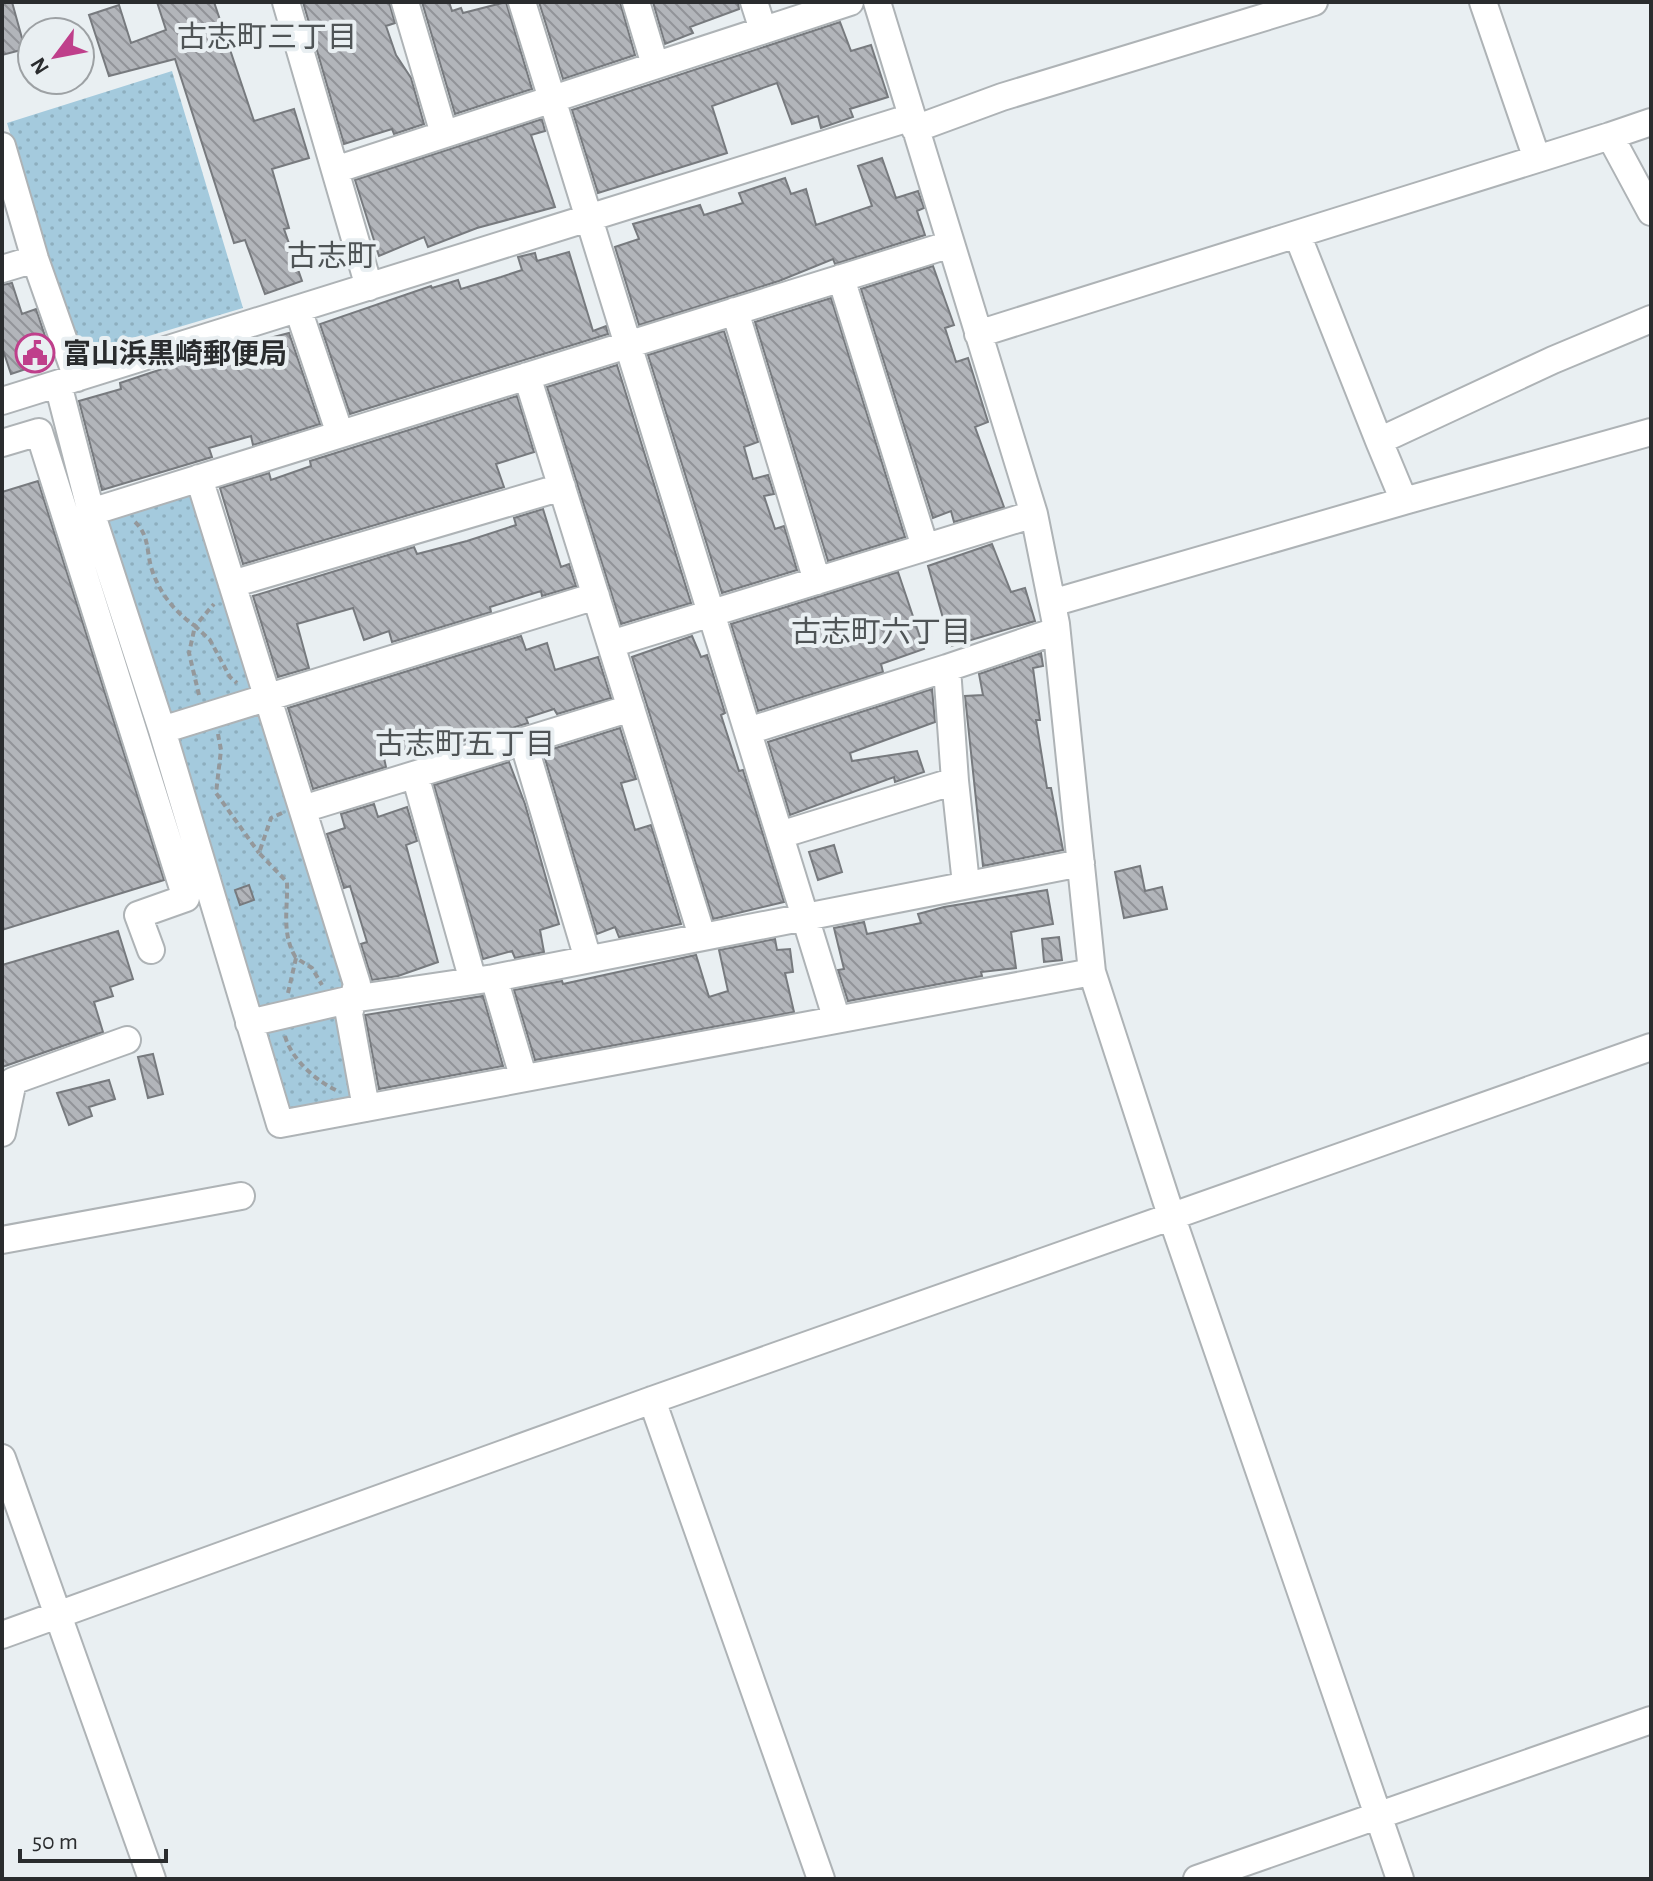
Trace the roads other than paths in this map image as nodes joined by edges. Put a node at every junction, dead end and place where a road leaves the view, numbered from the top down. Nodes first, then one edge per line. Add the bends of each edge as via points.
1 (286, 2) edge
2 (405, 2) edge
3 (522, 2) edge
4 (636, 2) edge
5 (754, 2) edge
6 (850, 2) edge
7 (877, 2) edge
8 (1314, 2) edge
9 (1483, 2) edge
10 (763, 30) junction
11 (655, 65) junction
12 (552, 99) junction
13 (1651, 122) edge
14 (914, 123) junction
15 (444, 134) junction
16 (1610, 136) junction
17 (2, 146) edge
18 (1537, 159) junction
19 (335, 170) junction
20 (1651, 212) edge
21 (589, 218) junction
22 (1297, 234) junction
23 (951, 244) junction
24 (35, 259) junction
25 (2, 269) edge
26 (841, 278) junction
27 (369, 287) junction
28 (298, 309) junction
29 (735, 311) junction
30 (1651, 319) edge
31 (978, 334) junction
32 (628, 344) junction
33 (527, 376) junction
34 (68, 381) junction
35 (2, 401) edge
36 (1651, 432) edge
37 (340, 434) junction
38 (1379, 441) junction
39 (2, 443) edge
40 (199, 478) junction
41 (562, 487) junction
42 (1404, 501) junction
43 (91, 512) junction
44 (1034, 514) junction
45 (925, 547) junction
46 (817, 581) junction
47 (232, 584) junction
48 (596, 596) junction
49 (1052, 603) junction
50 (711, 613) junction
51 (1056, 631) junction
52 (611, 644) junction
53 (947, 668) junction
54 (268, 697) junction
55 (631, 708) junction
56 (162, 730) junction
57 (748, 731) junction
58 (523, 741) junction
59 (415, 775) junction
60 (955, 781) junction
61 (303, 809) junction
62 (780, 835) junction
63 (1081, 863) junction
64 (966, 884) junction
65 (805, 915) junction
66 (702, 936) junction
67 (151, 950) dead end
68 (588, 959) junction
69 (1092, 972) junction
70 (484, 979) junction
71 (352, 999) junction
72 (836, 1017) junction
73 (249, 1023) junction
74 (127, 1040) dead end
75 (1651, 1047) edge
76 (523, 1076) junction
77 (366, 1108) junction
78 (2, 1133) edge
79 (241, 1196) dead end
80 (1171, 1215) junction
81 (2, 1240) edge
82 (652, 1400) junction
83 (2, 1458) edge
84 (58, 1615) junction
85 (2, 1635) edge
86 (1651, 1720) edge
87 (1378, 1815) junction
88 (152, 1879) edge
89 (821, 1879) edge
90 (1197, 1879) edge
91 (1400, 1879) edge

1 - 19 street
2 - 15 street
3 - 12 street
4 - 11 street
5 - 10 street
6 - 10 street
7 - 14 street
8 - 14 street
9 - 18 street
10 - 11 street
11 - 12 street
12 - 15 street
12 - 21 street
13 - 16 street
14 - 21 street
14 - 23 street
15 - 19 street
16 - 18 street
16 - 20 street
17 - 24 street
18 - 22 street
19 - 27 street
21 - 27 street
21 - 32 street
22 - 31 street
22 - 38 street
23 - 26 street
23 - 31 street
24 - 25 street
24 - 34 street
26 - 29 street
26 - 45 street
27 - 28 street
28 - 34 street
28 - 37 street
29 - 32 street
29 - 46 street
30 - 38 street
31 - 44 street
32 - 33 street
32 - 50 street
33 - 37 street
33 - 41 street
34 - 35 street
34 - 43 street
36 - 42 street
37 - 40 street
38 - 42 street
39 - 67 street via 39,432 186,898 138,915
40 - 43 street
40 - 47 street
41 - 47 street
41 - 48 street
42 - 49 street
43 - 56 street
44 - 45 street
44 - 49 street
45 - 46 street
46 - 50 street
47 - 54 street
48 - 52 street
48 - 54 street
49 - 51 street
50 - 52 street
50 - 57 street
51 - 53 street
51 - 63 street
52 - 55 street
53 - 57 street
53 - 60 street
54 - 56 street
54 - 61 street
55 - 58 street
55 - 66 street
56 - 73 street
57 - 62 street
58 - 59 street
58 - 68 street
59 - 61 street
59 - 70 street
60 - 62 street
60 - 64 street
61 - 71 street via 357,984
62 - 65 street
63 - 64 street
63 - 69 street
64 - 65 street
65 - 66 street
65 - 72 street
66 - 68 street
68 - 70 street
69 - 72 street
69 - 80 street
70 - 71 street
70 - 76 street
71 - 73 street
71 - 77 street via 349,1014
72 - 76 street
73 - 77 street via 280,1124
74 - 78 street via 13,1081
75 - 80 street
76 - 77 street
79 - 81 street
80 - 82 street
80 - 87 street
82 - 84 street
82 - 89 street
83 - 84 street
84 - 85 street
84 - 88 street
86 - 87 street
87 - 90 street
87 - 91 street

